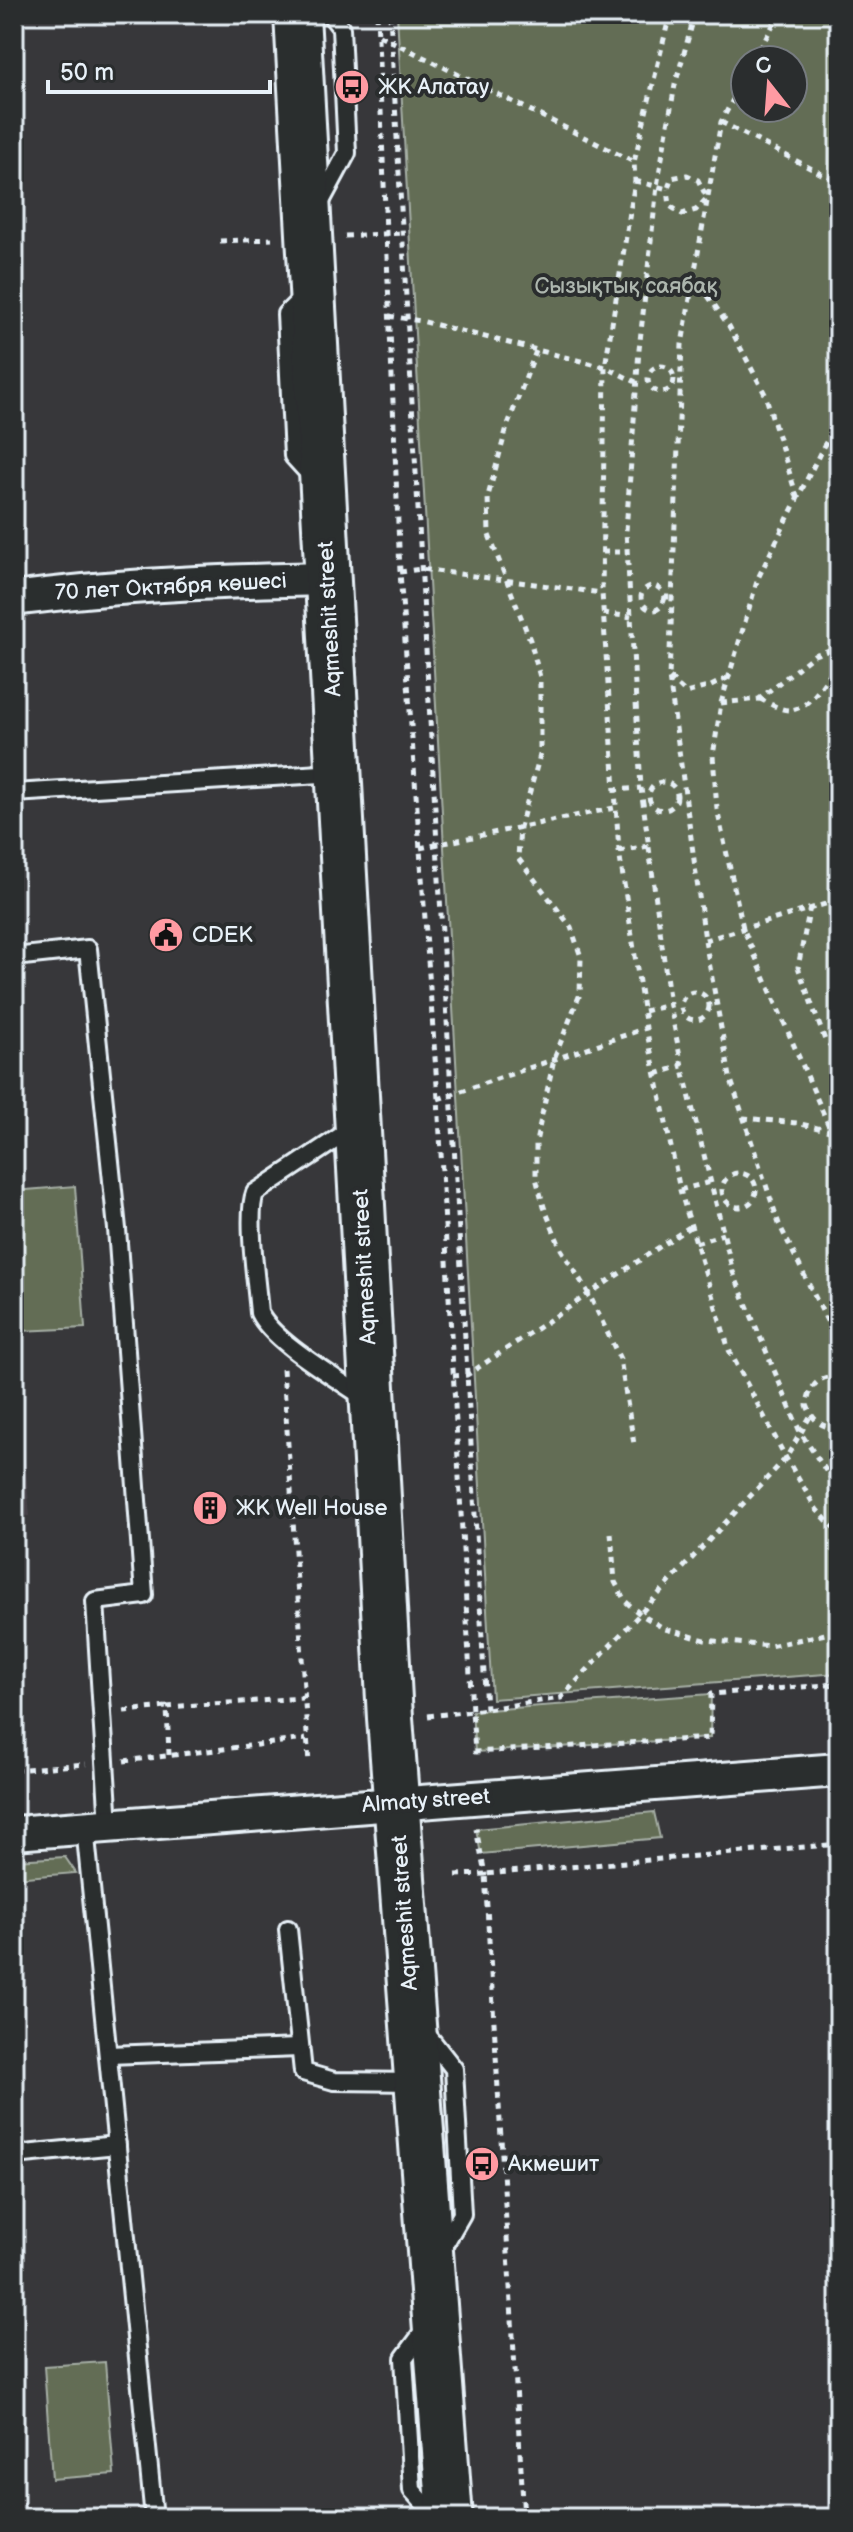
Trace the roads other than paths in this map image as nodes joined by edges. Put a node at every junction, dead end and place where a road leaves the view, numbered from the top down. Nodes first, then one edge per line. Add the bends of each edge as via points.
1 (297, 14) edge
2 (330, 14) edge
3 (307, 234) junction
4 (328, 579) junction
5 (14, 599) edge
6 (338, 773) junction
7 (14, 793) edge
8 (14, 957) edge
9 (357, 1125) junction
10 (372, 1403) junction
11 (839, 1770) edge
12 (396, 1803) junction
13 (97, 1826) junction
14 (14, 1833) edge
15 (288, 1929) dead end
16 (412, 2016) junction
17 (299, 2048) junction
18 (108, 2055) junction
19 (417, 2083) junction
20 (117, 2145) junction
21 (14, 2155) edge
22 (431, 2268) junction
23 (435, 2316) junction
24 (154, 2518) edge
25 (437, 2518) edge
26 (450, 2518) edge

1 - 3 main road, Aqmeshit street
2 - 3 lane via 341,28 347,153
3 - 4 main road, Aqmeshit street
4 - 5 street, 70 лет Октября көшесі via 89,589
4 - 6 main road, Aqmeshit street
6 - 7 lane
6 - 9 main road, Aqmeshit street
8 - 13 lane via 88,949 117,1229 144,1595 95,1601 104,1763
9 - 10 main road, Aqmeshit street
9 - 10 lane via 255,1193 252,1201 263,1322
10 - 12 main road, Aqmeshit street
11 - 12 street, Almaty street
12 - 13 street, Almaty street
12 - 16 main road, Aqmeshit street
13 - 14 street, Almaty street
13 - 18 lane
15 - 17 lane
16 - 19 main road, Aqmeshit street
16 - 22 lane via 454,2069 462,2214
17 - 18 lane
17 - 19 lane via 303,2072 334,2081
18 - 20 lane
19 - 22 main road, Aqmeshit street
20 - 21 lane
20 - 24 lane
22 - 23 main road, Aqmeshit street
23 - 25 lane via 404,2358 412,2490
23 - 26 main road, Aqmeshit street

